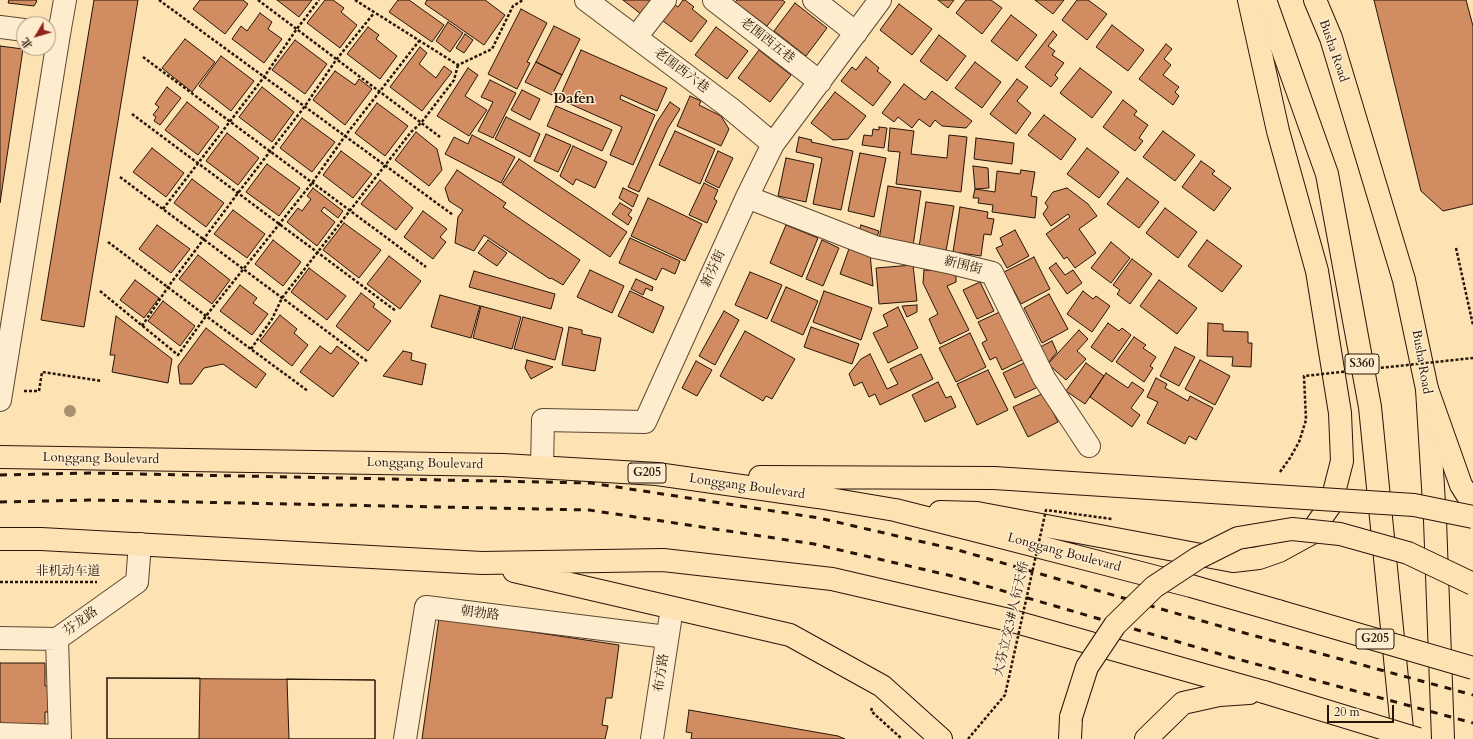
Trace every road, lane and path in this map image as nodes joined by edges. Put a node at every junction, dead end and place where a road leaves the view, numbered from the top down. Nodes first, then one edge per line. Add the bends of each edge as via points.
1 (65, 0) edge
2 (159, 0) edge
3 (258, 0) edge
4 (319, 0) edge
5 (355, 0) edge
6 (523, 0) edge
7 (586, 0) edge
8 (665, 0) edge
9 (714, 0) edge
10 (814, 0) edge
11 (880, 0) edge
12 (1249, 0) edge
13 (1265, 0) edge
14 (1315, 0) edge
15 (374, 13) junction
16 (56, 25) edge
17 (0, 27) edge
18 (16, 29) edge
19 (296, 30) junction
20 (856, 33) junction
21 (636, 37) junction
22 (419, 41) junction
23 (49, 56) edge
24 (143, 57) dead end
25 (336, 60) junction
26 (458, 65) junction
27 (264, 77) junction
28 (820, 82) junction
29 (379, 92) junction
30 (305, 106) junction
31 (132, 114) dead end
32 (230, 122) junction
33 (421, 123) junction
34 (345, 136) junction
35 (440, 137) dead end
36 (773, 144) junction
37 (270, 152) junction
38 (199, 164) junction
39 (385, 165) junction
40 (120, 177) dead end
41 (312, 183) junction
42 (238, 193) junction
43 (747, 197) junction
44 (163, 209) junction
45 (350, 211) junction
46 (454, 215) dead end
47 (280, 224) junction
48 (204, 240) junction
49 (108, 242) dead end
50 (1456, 248) dead end
51 (317, 252) junction
52 (426, 267) dead end
53 (244, 269) junction
54 (168, 287) junction
55 (100, 292) dead end
56 (282, 298) junction
57 (396, 311) dead end
58 (206, 316) junction
59 (1473, 325) edge
60 (142, 326) junction
61 (4, 344) edge
62 (251, 349) junction
63 (1473, 358) edge
64 (368, 362) dead end
65 (102, 381) dead end
66 (1427, 389) junction
67 (39, 391) dead end
68 (308, 391) dead end
69 (0, 400) edge
70 (1089, 446) dead end
71 (0, 457) edge
72 (542, 467) junction
73 (1280, 472) dead end
74 (681, 477) junction
75 (1473, 504) edge
76 (894, 510) junction
77 (1473, 517) edge
78 (1112, 520) dead end
79 (0, 539) edge
80 (140, 544) junction
81 (482, 563) junction
82 (0, 582) edge
83 (99, 582) dead end
84 (1473, 584) edge
85 (672, 608) junction
86 (667, 637) junction
87 (0, 638) edge
88 (57, 639) junction
89 (1473, 668) edge
90 (1264, 692) junction
91 (871, 711) dead end
92 (0, 734) edge
93 (60, 737) edge
94 (405, 739) edge
95 (652, 739) edge
96 (902, 739) edge
97 (940, 739) edge
98 (968, 739) edge
99 (1070, 739) edge
100 (1146, 739) edge
101 (1403, 739) edge
102 (1418, 739) edge
103 (1443, 739) edge

1 - 16 street
2 - 27 path
3 - 19 path
4 - 19 path
5 - 15 path
6 - 26 path via 513,6 492,50
7 - 21 street, 老围西六巷
8 - 21 street
9 - 28 street, 老围西五巷
10 - 20 street
11 - 20 street, 新芬街
12 - 76 main road via 1278,131 1317,271 1338,398 1342,461 1331,504 1310,534 1279,551 1259,558 1233,561 976,513
13 - 101 main road, S360 via 1326,174 1370,407
14 - 66 main road, Busha Road via 1331,38 1404,280
15 - 22 path
15 - 25 path
17 - 18 street
19 - 25 path
19 - 27 path
20 - 28 street, 新芬街
21 - 36 street, 老围西六巷
22 - 26 path
22 - 29 path
23 - 61 street
24 - 32 path
25 - 29 path
25 - 30 path
26 - 33 path via 454,80
27 - 30 path
27 - 32 path
28 - 36 street, 新芬街
29 - 33 path
29 - 34 path
30 - 34 path
30 - 37 path
31 - 38 path
32 - 37 path
32 - 38 path
33 - 35 path
33 - 39 path
34 - 39 path
34 - 41 path
36 - 43 street, 新芬街
37 - 41 path
37 - 42 path
38 - 42 path
38 - 44 path
39 - 45 path
39 - 46 path
40 - 44 path
41 - 45 path
41 - 47 path
42 - 47 path
42 - 48 path
43 - 70 street, 新围街 via 875,247 992,273 1044,378
43 - 72 street, 新芬街 via 644,422 543,420
44 - 48 path
45 - 51 path
45 - 52 path
47 - 51 path
47 - 53 path
48 - 53 path
48 - 54 path
49 - 54 path
50 - 59 path
51 - 56 path
51 - 57 path
53 - 56 path
53 - 58 path
54 - 58 path
54 - 60 path
55 - 60 path
56 - 62 path via 272,319
56 - 64 path
58 - 60 path via 178,355
58 - 62 path
61 - 69 street
62 - 68 path
63 - 73 path, bridge via 1304,376 1306,420 1299,442
65 - 67 path via 42,372
66 - 75 main road via 1461,485
66 - 103 main road, Busha Road via 1435,520
71 - 72 main road, Longgang Boulevard / G205
72 - 74 main road, Longgang Boulevard / G205
74 - 76 main road, Longgang Boulevard / G205
74 - 77 main road, bridge via 994,478 1414,505
76 - 89 main road, Longgang Boulevard / G205, bridge via 1121,568
78 - 98 path, 大芬立交3#人行天桥, bridge via 1046,510 1005,695
79 - 80 main road
80 - 81 main road
80 - 88 street, 芬龙路 via 137,582
81 - 85 main road
81 - 90 main road via 663,560 832,579 1009,620
82 - 83 path, 非机动车道
84 - 99 main road, bridge via 1408,553 1340,534 1292,529 1238,538 1198,558 1154,587 1115,625 1087,667 1071,717
85 - 86 street, 布方路
85 - 97 main road via 790,635 882,686
86 - 94 street, 朝勃路 via 426,607
86 - 95 street, 布方路
87 - 88 street
88 - 93 street, 芬龙路
90 - 100 main road via 1219,695 1182,703
90 - 102 main road, bridge
91 - 96 path
92 - 93 street

